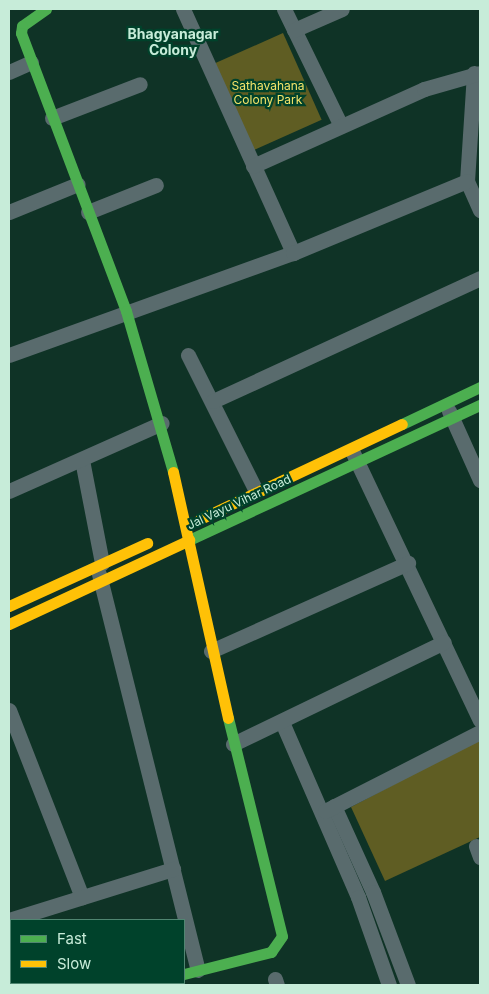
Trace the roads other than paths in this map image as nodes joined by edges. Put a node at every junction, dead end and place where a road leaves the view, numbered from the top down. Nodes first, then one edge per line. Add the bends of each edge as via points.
1 (45, 9) edge
2 (183, 9) edge
3 (284, 9) edge
4 (342, 9) edge
5 (294, 30) junction
6 (31, 62) junction
7 (9, 72) edge
8 (477, 73) edge
9 (140, 84) dead end
10 (52, 118) junction
11 (341, 126) junction
12 (252, 166) junction
13 (467, 181) junction
14 (78, 184) junction
15 (156, 185) dead end
16 (480, 210) edge
17 (9, 212) edge
18 (88, 212) junction
19 (293, 253) junction
20 (480, 278) edge
21 (126, 311) junction
22 (9, 355) edge
23 (188, 355) dead end
24 (480, 387) edge
25 (213, 401) junction
26 (445, 403) junction
27 (480, 405) edge
28 (452, 418) junction
29 (162, 423) junction
30 (349, 448) junction
31 (82, 460) junction
32 (360, 462) junction
33 (480, 480) edge
34 (9, 491) edge
35 (256, 492) junction
36 (178, 529) junction
37 (157, 538) dead end
38 (188, 540) junction
39 (408, 563) junction
40 (100, 569) junction
41 (9, 606) edge
42 (9, 624) edge
43 (444, 642) junction
44 (211, 651) junction
45 (9, 710) edge
46 (480, 720) edge
47 (282, 722) junction
48 (480, 732) edge
49 (234, 744) junction
50 (327, 809) junction
51 (173, 868) junction
52 (82, 897) junction
53 (12, 919) edge
54 (182, 919) edge
55 (185, 937) edge
56 (191, 972) edge
57 (389, 985) edge
58 (408, 985) edge

1 - 6 street via 22,26
2 - 12 street
3 - 5 street
4 - 5 street
5 - 11 street
6 - 7 street
6 - 10 street
8 - 11 street
8 - 13 street
9 - 10 street
10 - 14 street
11 - 12 street
12 - 19 street
13 - 16 street
13 - 19 street
14 - 17 street
14 - 18 street
15 - 18 street
18 - 21 street
19 - 21 street
20 - 25 street
21 - 22 street
21 - 29 street
23 - 25 street
24 - 26 street, Jal Vayu Vihar Road
25 - 35 street
26 - 28 street
26 - 30 street, Jal Vayu Vihar Road
27 - 28 street, Jal Vayu Vihar Road
28 - 32 street, Jal Vayu Vihar Road
28 - 33 street
29 - 31 street
29 - 36 street
30 - 32 street
30 - 35 street, Jal Vayu Vihar Road
31 - 34 street
31 - 40 street
32 - 38 street, Jal Vayu Vihar Road
32 - 39 street
35 - 36 street, Jal Vayu Vihar Road
36 - 38 street
37 - 40 street, Jal Vayu Vihar Road
38 - 40 street, Jal Vayu Vihar Road
38 - 44 street
39 - 43 street
39 - 44 street
40 - 41 street, Jal Vayu Vihar Road
40 - 42 street, Jal Vayu Vihar Road
40 - 51 street
43 - 46 street
43 - 47 street
44 - 49 street
45 - 52 street
47 - 49 street
47 - 50 street
48 - 50 street
49 - 56 street via 281,943 271,952
50 - 57 street
50 - 58 street via 373,892
51 - 52 street
51 - 54 street
52 - 53 street
55 - 56 street

